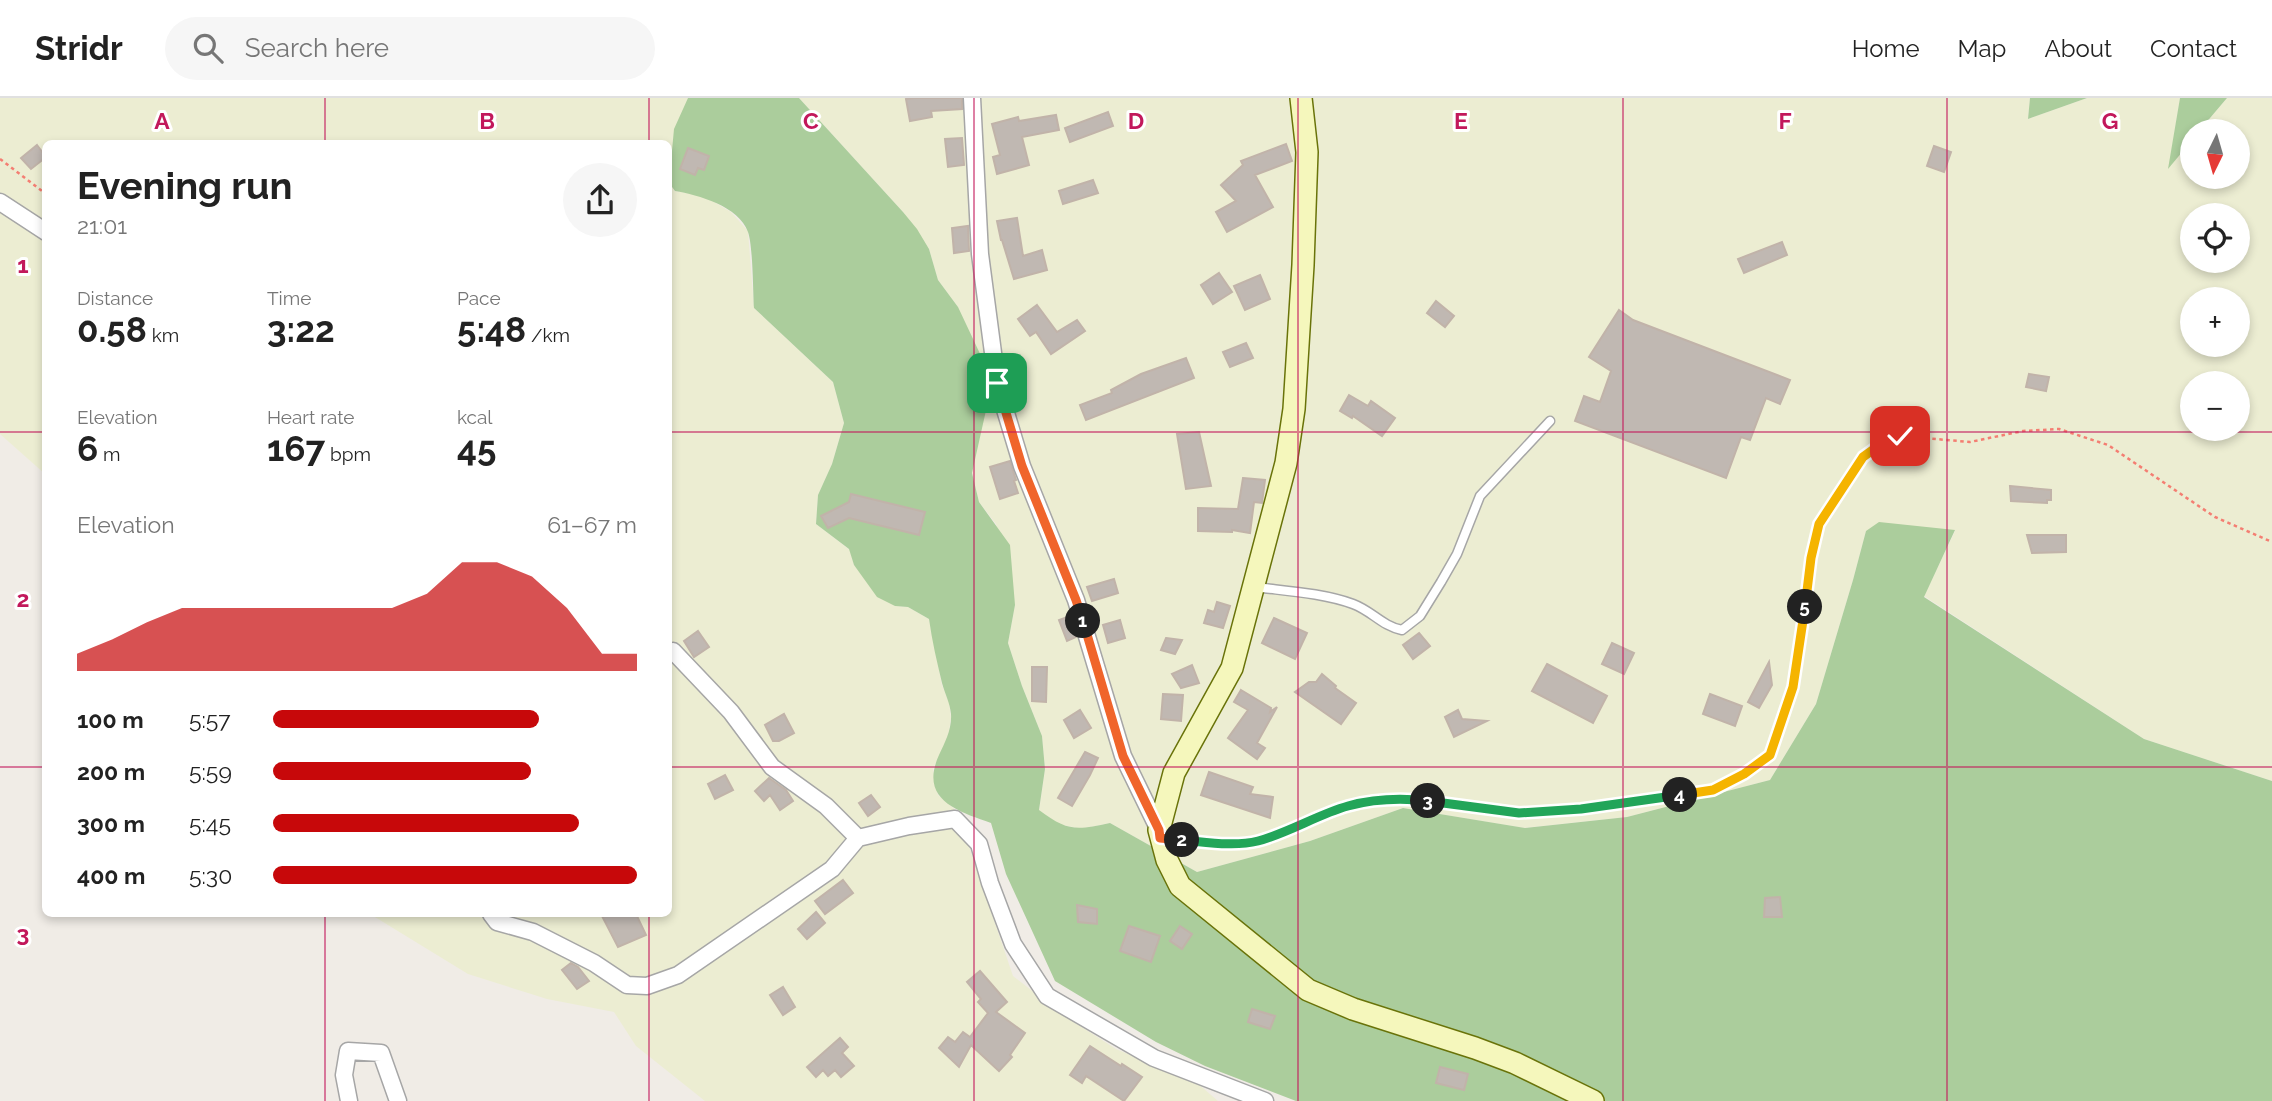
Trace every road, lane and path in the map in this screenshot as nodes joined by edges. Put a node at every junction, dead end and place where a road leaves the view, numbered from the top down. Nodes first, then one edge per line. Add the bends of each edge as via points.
1 (972, 98) edge
2 (1301, 98) edge
3 (0, 159) edge
4 (42, 191) edge
5 (0, 202) edge
6 (42, 229) edge
7 (1550, 421) dead end
8 (2272, 542) edge
9 (1255, 587) junction
10 (673, 650) dead end
11 (1160, 834) junction
12 (858, 838) junction
13 (493, 917) edge
14 (349, 1101) edge
15 (398, 1101) edge
16 (1265, 1101) edge
17 (1593, 1101) edge

1 - 11 street via 980,254 997,383 1022,466 1076,600 1123,756
2 - 9 main road via 1307,152 1294,409 1286,463
3 - 4 path
5 - 6 street
7 - 9 lane via 1480,496 1441,582 1420,616 1402,630 1388,627 1352,604
8 - 11 path via 2215,517 2108,445 2059,429 2023,430 1970,442 1900,436 1863,457 1819,524 1793,687 1770,755 1744,774 1713,790 1581,809 1519,813 1410,799 1376,801 1346,807 1256,841 1222,843
9 - 11 main road via 1232,668 1174,773
10 - 12 street via 731,712 772,767 826,807
11 - 17 main road via 1180,886 1308,990 1515,1063
12 - 13 street via 832,869 678,975 647,986 627,985 594,963
12 - 16 street via 955,819 979,844 1013,944 1047,996 1154,1058
14 - 15 street via 344,1075 348,1051 381,1054

